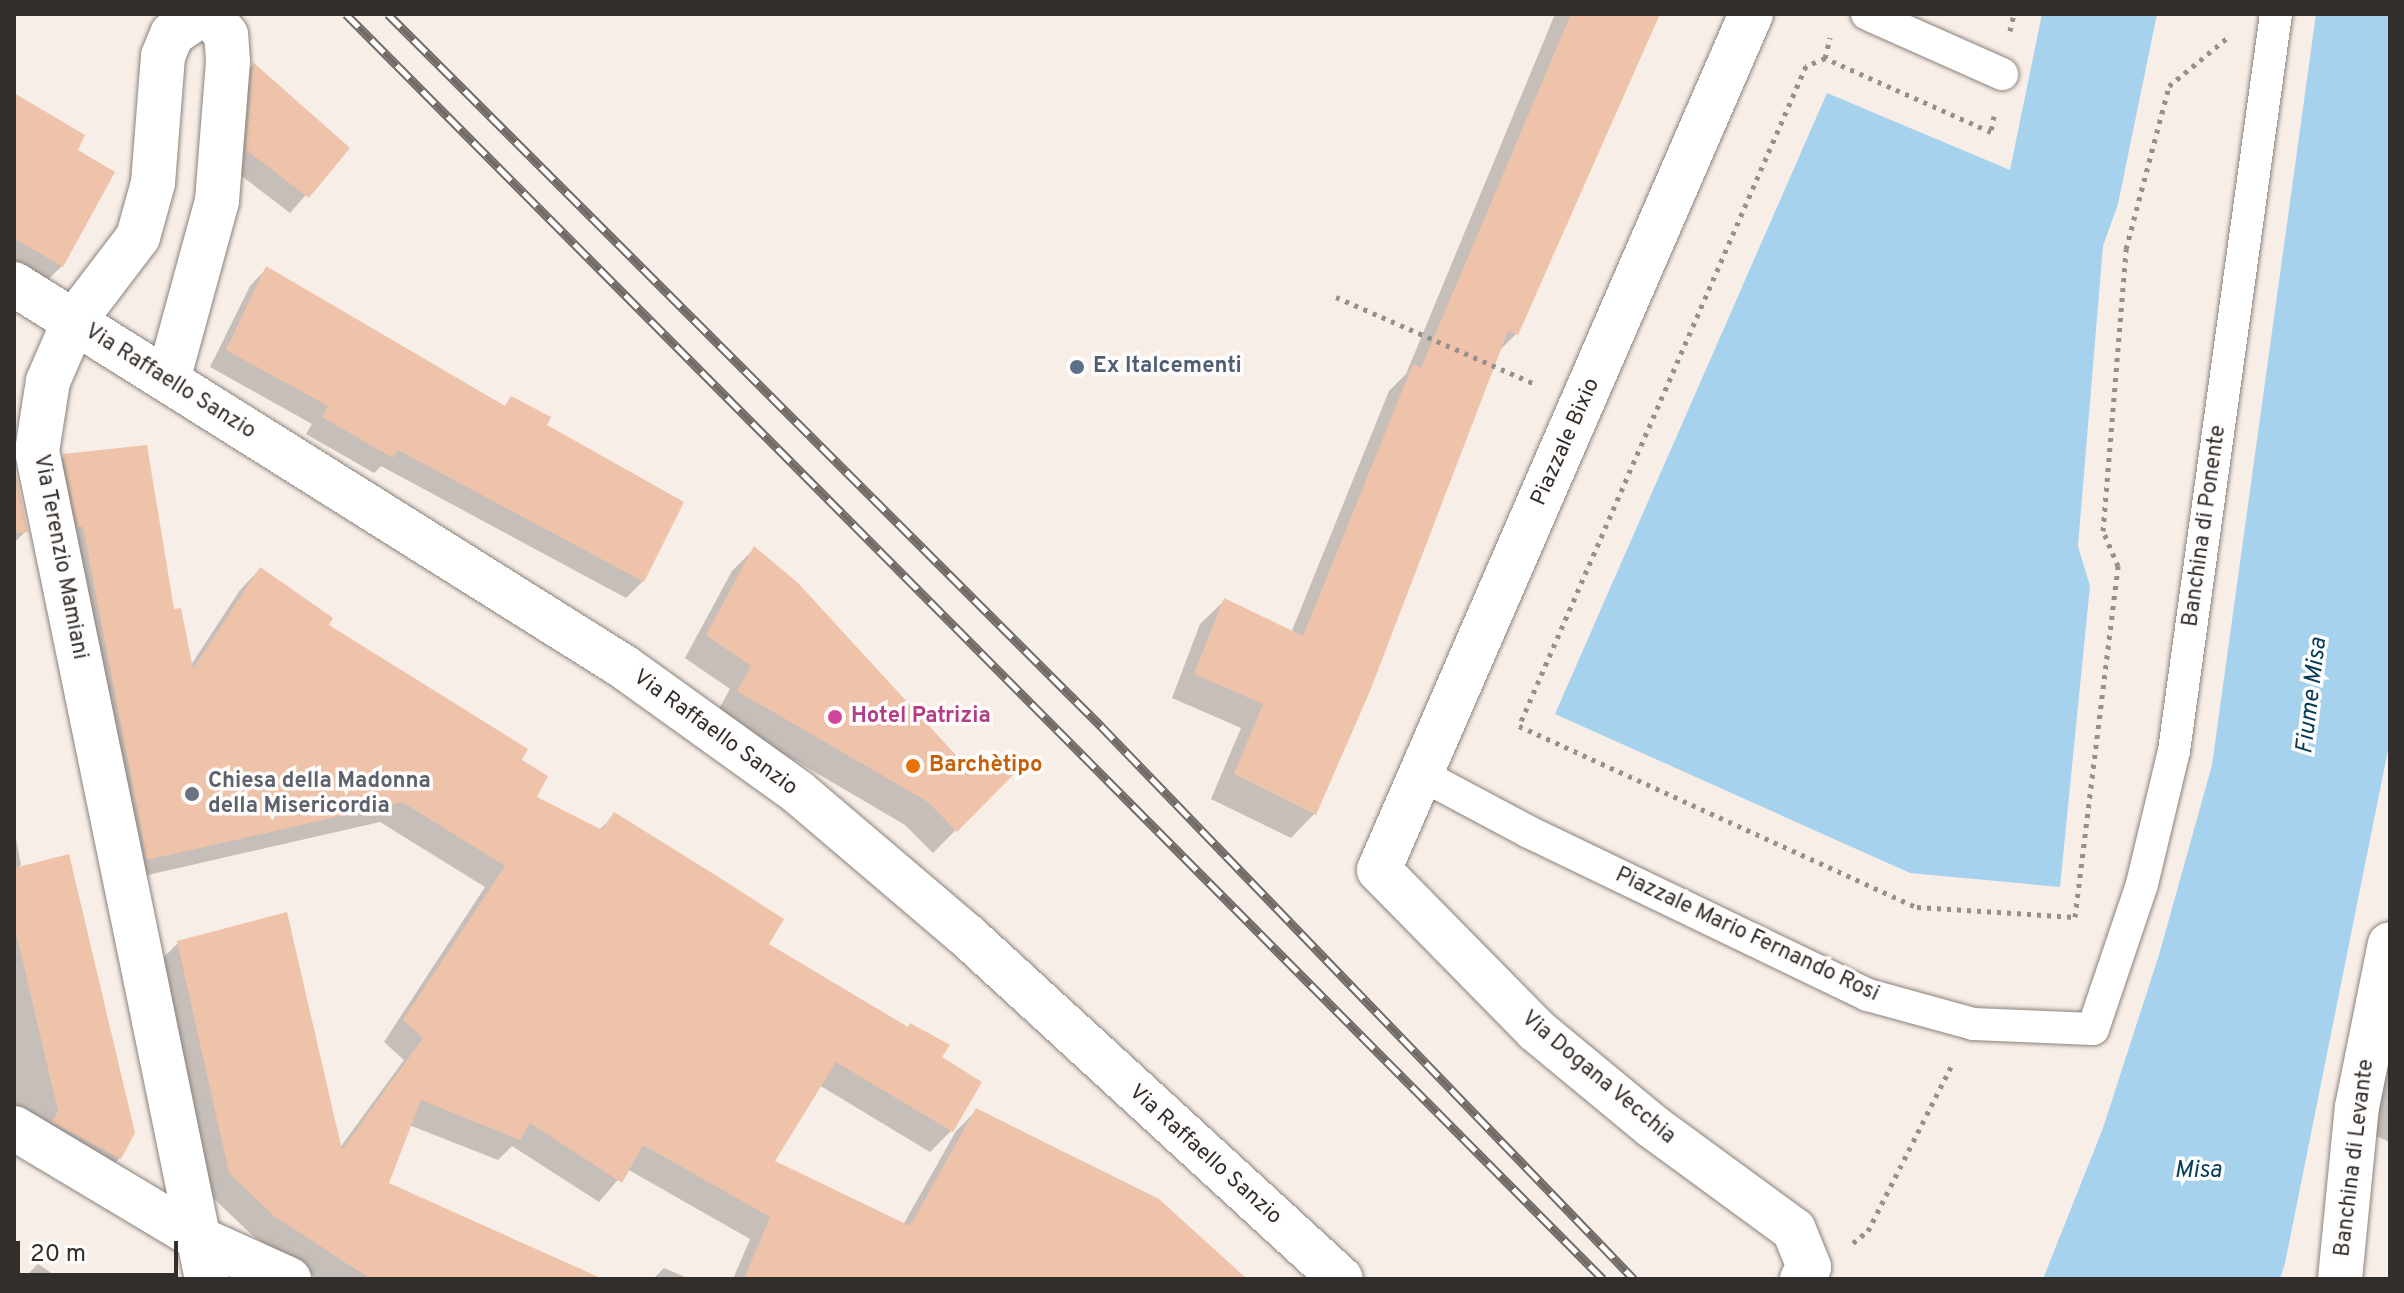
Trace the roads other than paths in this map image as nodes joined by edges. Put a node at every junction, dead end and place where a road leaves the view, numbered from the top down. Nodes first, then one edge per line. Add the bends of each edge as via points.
1 (1751, 14) edge
2 (1867, 14) edge
3 (2276, 14) edge
4 (2002, 74) road end
5 (14, 284) edge
6 (74, 321) junction
7 (168, 380) junction
8 (1420, 774) junction
9 (1379, 870) joint
10 (2390, 944) edge
11 (2093, 1029) joint
12 (14, 1128) edge
13 (202, 1259) edge
14 (1805, 1273) edge
15 (289, 1279) edge
16 (1341, 1279) edge
17 (2340, 1279) edge

1 - 8 street, Piazzale Bixio
2 - 4 lane
3 - 11 lane, Banchina di Ponente via 2174,751 2142,884
5 - 6 street, Via Raffaello Sanzio
6 - 7 street, Via Raffaello Sanzio
6 - 7 street, Via Terenzio Mamiani via 138,237 153,183 163,56 172,34 199,16 215,21 226,35 228,61 217,201
6 - 13 street, Via Terenzio Mamiani via 48,381 37,451
7 - 16 street, Via Raffaello Sanzio via 624,667 798,792 965,934
8 - 9 street, Piazzale Bixio
8 - 11 lane, Piazzale Mario Fernando Rosi via 1868,995 1973,1024
9 - 14 street, Via Dogana Vecchia via 1536,1030 1652,1126 1794,1230
10 - 17 street, Banchina di Levante via 2357,1107
12 - 13 street
13 - 15 street

